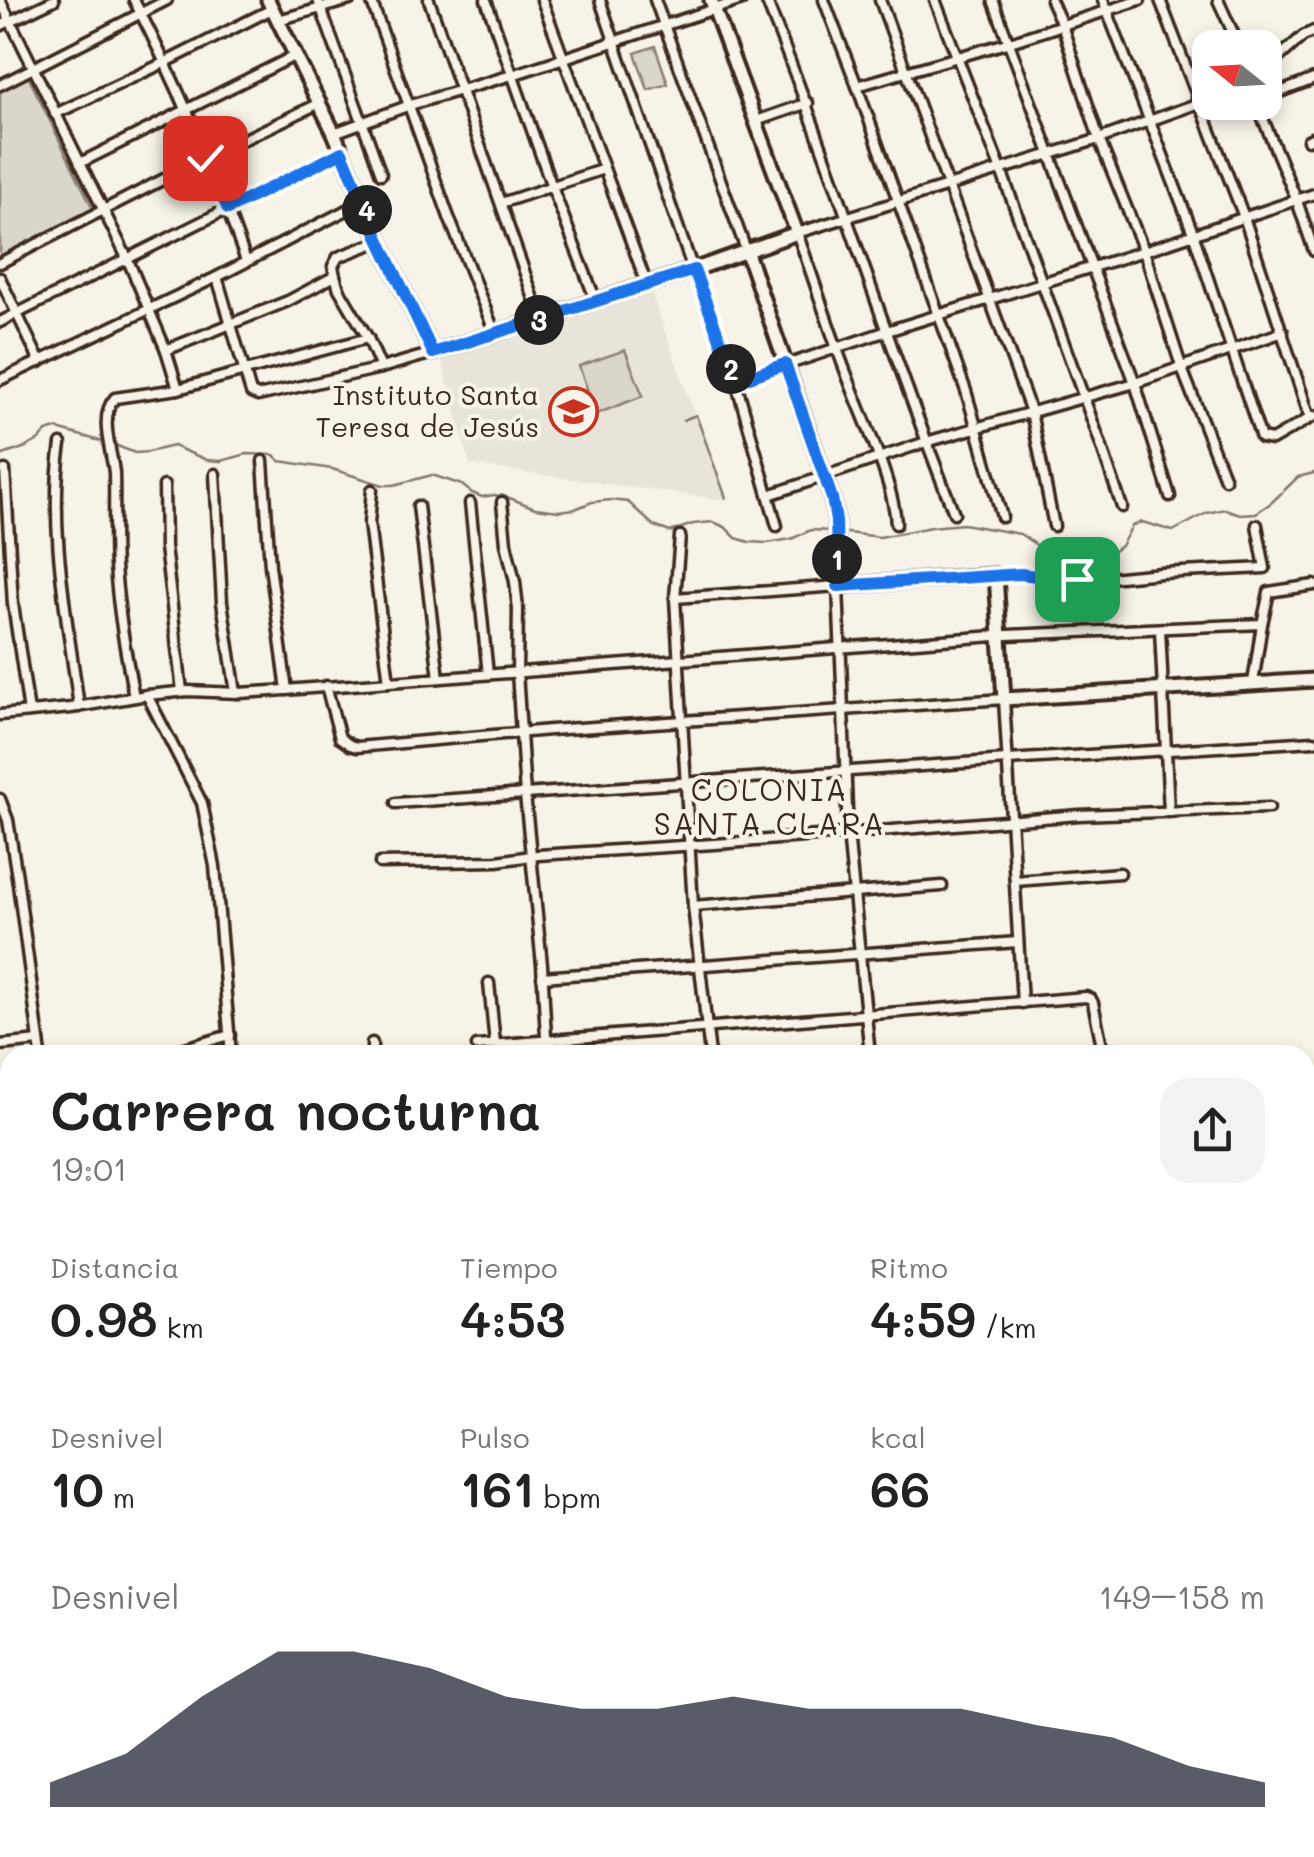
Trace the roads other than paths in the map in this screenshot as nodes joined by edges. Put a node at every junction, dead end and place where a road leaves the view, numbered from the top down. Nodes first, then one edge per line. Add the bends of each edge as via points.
1 (0, 0) edge
2 (54, 0) edge
3 (134, 0) edge
4 (167, 0) edge
5 (350, 0) edge
6 (370, 0) edge
7 (429, 0) edge
8 (486, 0) edge
9 (542, 0) edge
10 (600, 0) edge
11 (655, 0) edge
12 (742, 0) edge
13 (766, 0) edge
14 (824, 0) edge
15 (880, 0) edge
16 (935, 0) edge
17 (994, 0) edge
18 (1051, 0) edge
19 (1140, 0) edge
20 (1160, 0) edge
21 (1218, 0) edge
22 (319, 4) edge
23 (713, 5) edge
24 (1105, 5) edge
25 (272, 10) edge
26 (141, 12) junction
27 (10, 22) junction
28 (664, 24) junction
29 (1062, 24) junction
30 (0, 26) edge
31 (1232, 30) edge
32 (1314, 30) edge
33 (614, 42) junction
34 (1010, 42) junction
35 (1282, 55) edge
36 (294, 56) junction
37 (958, 56) junction
38 (563, 58) junction
39 (166, 62) junction
40 (33, 69) junction
41 (907, 70) junction
42 (1192, 70) edge
43 (512, 75) junction
44 (1314, 79) edge
45 (0, 85) edge
46 (857, 86) junction
47 (460, 90) junction
48 (1282, 92) edge
49 (320, 103) junction
50 (808, 104) junction
51 (410, 105) junction
52 (1192, 106) edge
53 (186, 112) junction
54 (55, 114) junction
55 (1151, 120) junction
56 (1212, 120) edge
57 (1264, 120) edge
58 (756, 121) junction
59 (362, 123) junction
60 (334, 133) junction
61 (1099, 138) junction
62 (342, 152) junction
63 (1051, 153) junction
64 (205, 158) junction
65 (80, 164) junction
66 (604, 169) junction
67 (1000, 170) junction
68 (381, 174) dead end
69 (948, 185) junction
70 (552, 186) junction
71 (1314, 194) edge
72 (898, 200) junction
73 (1297, 200) junction
74 (364, 201) junction
75 (501, 203) junction
76 (228, 209) junction
77 (104, 212) junction
78 (848, 216) junction
79 (1244, 217) junction
80 (1194, 232) junction
81 (797, 233) junction
82 (380, 241) junction
83 (746, 250) junction
84 (1144, 251) junction
85 (1314, 251) edge
86 (128, 260) junction
87 (246, 261) junction
88 (0, 263) edge
89 (1092, 267) junction
90 (694, 270) junction
91 (335, 276) junction
92 (217, 277) junction
93 (0, 278) edge
94 (1041, 283) junction
95 (647, 285) junction
96 (990, 300) junction
97 (596, 301) junction
98 (148, 310) junction
99 (17, 314) junction
100 (938, 316) junction
101 (542, 319) junction
102 (0, 322) edge
103 (230, 324) junction
104 (888, 331) junction
105 (1283, 332) junction
106 (496, 333) junction
107 (368, 338) junction
108 (836, 348) junction
109 (166, 350) junction
110 (1232, 350) junction
111 (433, 353) junction
112 (40, 362) junction
113 (785, 364) junction
114 (1181, 366) junction
115 (380, 368) junction
116 (245, 371) junction
117 (0, 380) edge
118 (736, 382) junction
119 (1136, 382) junction
120 (178, 389) junction
121 (1083, 396) junction
122 (1031, 412) junction
123 (1312, 417) edge
124 (977, 426) junction
125 (926, 442) junction
126 (61, 444) dead end
127 (878, 459) junction
128 (263, 461) dead end
129 (5, 470) dead end
130 (215, 474) dead end
131 (826, 476) junction
132 (1225, 479) dead end
133 (164, 486) dead end
134 (372, 490) dead end
135 (769, 495) junction
136 (1170, 496) dead end
137 (502, 502) dead end
138 (470, 503) dead end
139 (418, 506) dead end
140 (1122, 507) dead end
141 (954, 513) dead end
142 (1002, 517) dead end
143 (896, 524) dead end
144 (1256, 525) dead end
145 (777, 526) dead end
146 (1054, 526) dead end
147 (680, 536) dead end
148 (1265, 568) junction
149 (996, 575) junction
150 (1314, 585) edge
151 (838, 586) junction
152 (1269, 592) junction
153 (675, 598) junction
154 (1262, 624) junction
155 (1160, 628) junction
156 (1000, 636) junction
157 (840, 648) junction
158 (679, 660) junction
159 (517, 672) junction
160 (488, 674) junction
161 (439, 678) junction
162 (1314, 680) edge
163 (389, 682) junction
164 (1253, 683) junction
165 (326, 686) junction
166 (1163, 689) junction
167 (287, 690) junction
168 (182, 692) junction
169 (236, 693) junction
170 (147, 695) junction
171 (134, 697) junction
172 (1004, 699) junction
173 (79, 707) junction
174 (843, 710) junction
175 (29, 712) junction
176 (0, 715) edge
177 (682, 722) junction
178 (521, 733) junction
179 (1314, 740) edge
180 (1166, 751) junction
181 (1007, 760) junction
182 (846, 772) junction
183 (686, 784) junction
184 (525, 794) junction
185 (0, 799) edge
186 (396, 804) dead end
187 (1269, 808) dead end
188 (1169, 812) junction
189 (1011, 820) junction
190 (848, 833) junction
191 (690, 845) junction
192 (532, 856) junction
193 (380, 863) dead end
194 (1120, 873) dead end
195 (1014, 881) junction
196 (942, 886) dead end
197 (854, 894) junction
198 (692, 906) junction
199 (1018, 942) junction
200 (860, 954) junction
201 (700, 966) junction
202 (542, 977) junction
203 (489, 984) dead end
204 (1022, 1002) junction
205 (866, 1015) junction
206 (706, 1028) junction
207 (230, 1036) junction
208 (546, 1040) junction
209 (39, 1041) junction
210 (0, 1044) edge
211 (495, 1044) junction
212 (40, 1045) edge
213 (197, 1045) edge
214 (231, 1045) edge
215 (486, 1045) edge
216 (546, 1045) edge
217 (709, 1045) edge
218 (869, 1045) edge
219 (1102, 1045) edge

1 - 27 street
2 - 27 street
3 - 26 street
4 - 26 street
5 - 22 street
6 - 51 street
7 - 47 street
8 - 43 street
9 - 38 street
10 - 33 street
11 - 28 street
12 - 23 street
13 - 50 street
14 - 46 street
15 - 41 street
16 - 37 street
17 - 34 street
18 - 29 street
19 - 24 street
20 - 42 street
21 - 31 street
22 - 25 street
22 - 59 street
23 - 28 street
23 - 58 street
24 - 29 street
24 - 55 street
25 - 36 street
25 - 39 street
26 - 39 street
26 - 40 street
27 - 30 street
27 - 40 street
28 - 33 street
28 - 83 street
29 - 34 street
29 - 61 street
32 - 35 street
33 - 38 street
33 - 90 street
34 - 37 street
34 - 63 street
36 - 49 street
36 - 53 street
37 - 41 street
37 - 67 street
38 - 43 street
38 - 66 street
39 - 53 street
39 - 54 street
40 - 45 street
40 - 54 street
41 - 46 street
41 - 69 street
43 - 47 street
43 - 70 street
44 - 48 street
46 - 72 street
47 - 51 street
47 - 75 street
49 - 60 street
49 - 64 street
50 - 58 street
50 - 78 street
51 - 59 street
51 - 106 street
52 - 55 street
53 - 64 street
53 - 65 street
54 - 65 street
55 - 61 street
55 - 80 street
56 - 79 street
57 - 73 street
58 - 81 street
59 - 60 street
59 - 68 street
60 - 62 street
61 - 63 street
61 - 84 street
62 - 74 street
62 - 76 street
63 - 67 street
63 - 89 street
64 - 76 street
64 - 77 street
65 - 77 street
66 - 70 street
66 - 95 street
67 - 69 street
67 - 94 street
69 - 72 street
69 - 96 street
70 - 75 street
70 - 97 street
71 - 73 street
72 - 78 street
72 - 100 street
73 - 79 street
73 - 85 street
74 - 82 street
74 - 87 street
75 - 101 street
76 - 86 street
76 - 87 street
77 - 86 street
77 - 88 street
78 - 81 street
78 - 104 street
79 - 80 street
79 - 105 street
80 - 84 street
80 - 110 street
81 - 83 street
81 - 108 street
82 - 91 street via 338,257
82 - 111 street
83 - 90 street
83 - 113 street
84 - 89 street
84 - 114 street
86 - 98 street
86 - 99 street
87 - 92 street
89 - 94 street
89 - 119 street
90 - 95 street
90 - 118 street
91 - 103 street
91 - 107 street
92 - 98 street
92 - 103 street
93 - 99 street
94 - 96 street
94 - 121 street
95 - 97 street
96 - 100 street
96 - 122 street
97 - 101 street
98 - 109 street
98 - 112 street
99 - 102 street
99 - 112 street
100 - 104 street
100 - 124 street
101 - 106 street
103 - 109 street
103 - 116 street
104 - 108 street
104 - 125 street
105 - 110 street
105 - 123 street
106 - 111 street
107 - 115 street
107 - 116 street
108 - 113 street
108 - 127 street
109 - 120 street
110 - 114 street
110 - 123 street via 1262,438 1272,440
111 - 115 street
112 - 117 street
113 - 118 street
113 - 131 street
114 - 119 street
114 - 132 street
115 - 116 street via 258,396 250,393
116 - 120 street
118 - 135 street
119 - 121 street
119 - 136 street
120 - 171 street via 115,398 107,416 115,564
121 - 122 street
121 - 140 street
122 - 124 street
122 - 146 street
124 - 125 street
124 - 142 street
125 - 127 street
125 - 141 street
126 - 173 street via 58,524
127 - 131 street
127 - 143 street
128 - 167 street
129 - 175 street via 13,604
130 - 169 street via 222,602
131 - 135 street
131 - 151 street
133 - 168 street
134 - 163 street via 370,534
135 - 145 street
137 - 159 street via 518,609
138 - 160 street
139 - 161 street
144 - 148 street
147 - 153 street
148 - 149 street via 1098,579
148 - 152 street
149 - 151 street
149 - 156 street
150 - 152 street
151 - 153 street
151 - 157 street
152 - 154 street
153 - 158 street
154 - 155 street
154 - 164 street
155 - 156 street
155 - 166 street
156 - 157 street
156 - 172 street
157 - 158 street
157 - 174 street
158 - 159 street
158 - 177 street
159 - 160 street
159 - 178 street
160 - 161 street
161 - 163 street
162 - 164 street
163 - 165 street
164 - 166 street
165 - 167 street
165 - 178 street via 340,738 350,746
166 - 172 street
166 - 180 street
167 - 169 street
168 - 169 street
168 - 170 street
170 - 171 street
170 - 207 street via 202,803
171 - 173 street
172 - 174 street
172 - 181 street
173 - 175 street
174 - 177 street
174 - 182 street
175 - 176 street
177 - 178 street
177 - 183 street
178 - 184 street
179 - 180 street
180 - 181 street
180 - 188 street
181 - 182 street
181 - 189 street
182 - 183 street
182 - 190 street
183 - 184 street
183 - 191 street
184 - 186 street
184 - 192 street
185 - 209 street
187 - 188 street
188 - 189 street
189 - 190 street
189 - 195 street
190 - 191 street
190 - 197 street
191 - 192 street
191 - 198 street
192 - 193 street
192 - 202 street
194 - 195 street
195 - 199 street
196 - 197 street
197 - 198 street
197 - 200 street
198 - 201 street
199 - 200 street
199 - 204 street
200 - 201 street
200 - 205 street
201 - 202 street
201 - 206 street
202 - 208 street
203 - 211 street
204 - 205 street
204 - 219 street via 1091,999
205 - 206 street
205 - 218 street
206 - 208 street
206 - 217 street
207 - 213 street
207 - 214 street
208 - 211 street
208 - 216 street
209 - 210 street
209 - 212 street
211 - 215 street

